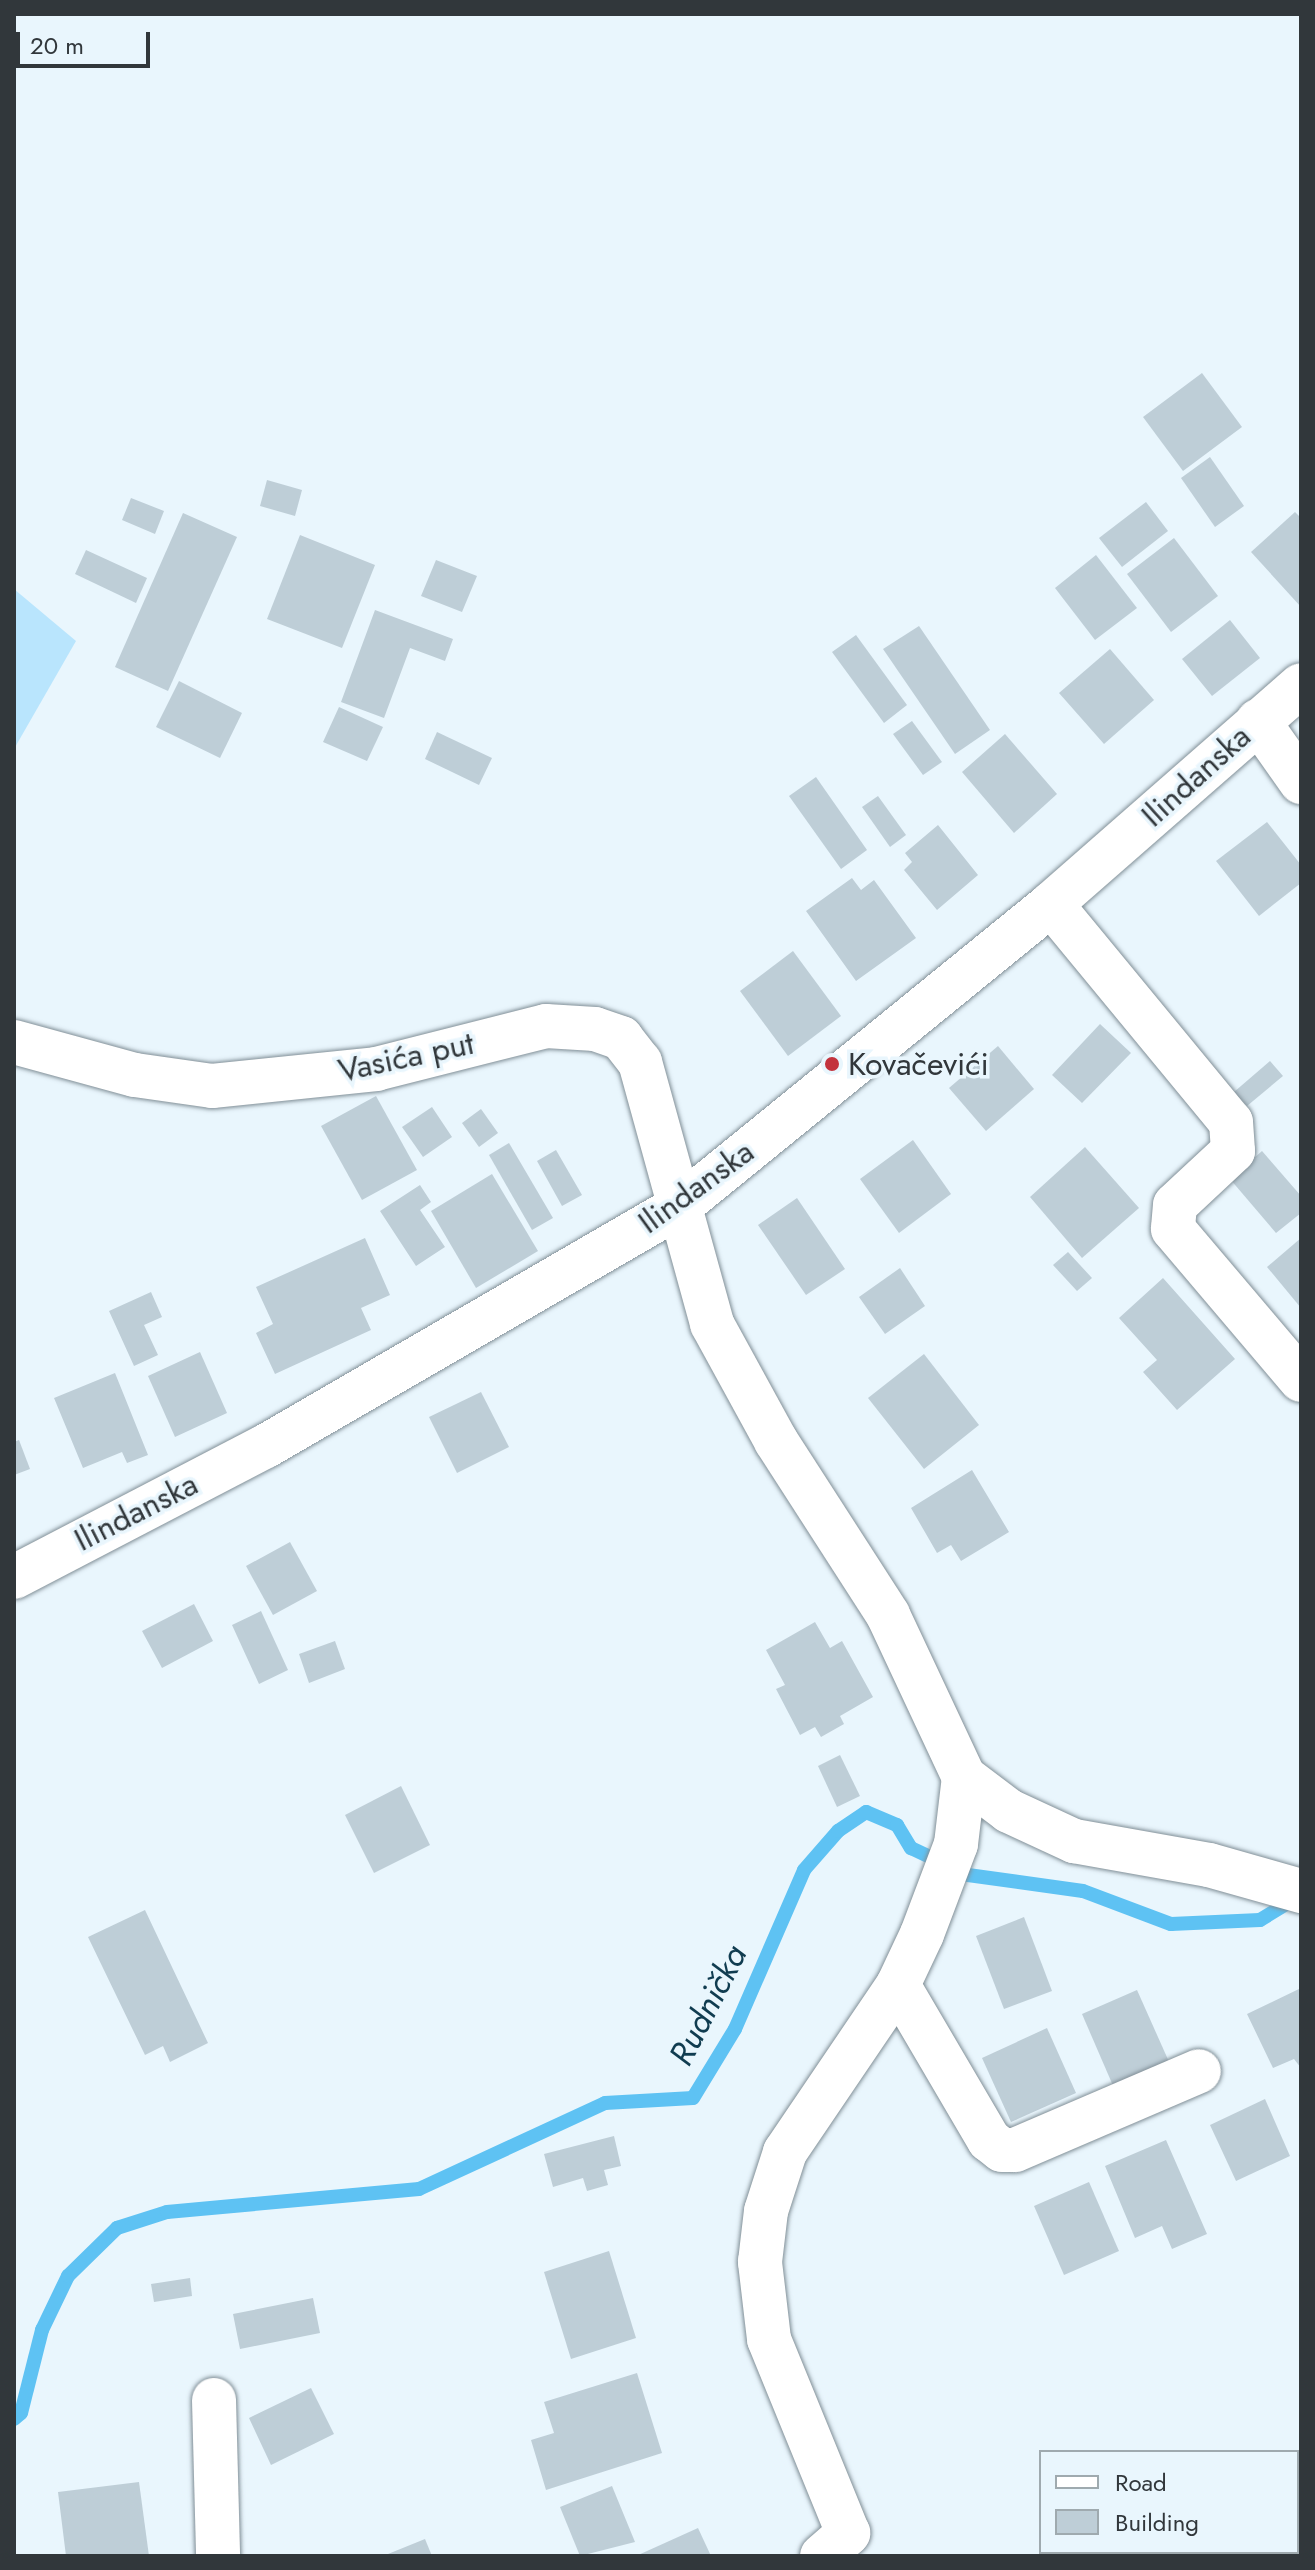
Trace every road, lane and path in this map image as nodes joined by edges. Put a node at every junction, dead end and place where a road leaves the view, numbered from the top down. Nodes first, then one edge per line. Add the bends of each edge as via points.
1 (1301, 685) edge
2 (1258, 721) junction
3 (1301, 782) edge
4 (1051, 904) junction
5 (14, 1042) edge
6 (681, 1205) junction
7 (1301, 1380) edge
8 (14, 1577) edge
9 (964, 1777) junction
10 (1293, 1888) edge
11 (898, 1985) junction
12 (1199, 2071) dead end
13 (214, 2400) dead end
14 (843, 2548) edge
15 (218, 2556) edge

1 - 2 street, Ilindanska
2 - 3 street
2 - 4 street, Ilindanska
4 - 6 street, Ilindanska
4 - 7 street via 1231,1122 1233,1151 1175,1205 1173,1229
5 - 6 street, Vasića put via 135,1075 212,1086 376,1069 546,1026 595,1029 621,1038 640,1062
6 - 8 street, Ilindanska via 266,1446
6 - 9 street, Vasića put via 712,1324 776,1441 888,1615
9 - 10 street via 1009,1811 1074,1841
9 - 11 street via 956,1844
11 - 12 street via 989,2140 1002,2150 1015,2150
11 - 14 street via 785,2152 766,2211 760,2262 775,2362
13 - 15 street

